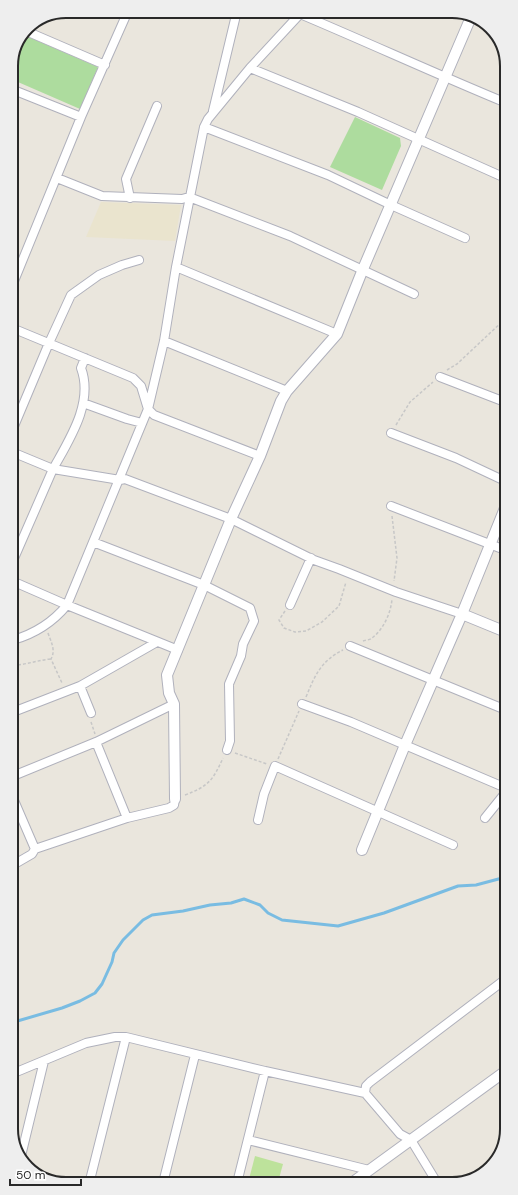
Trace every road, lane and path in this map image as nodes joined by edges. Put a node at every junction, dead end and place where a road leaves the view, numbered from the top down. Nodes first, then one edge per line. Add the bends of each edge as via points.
1 (125, 18) edge
2 (235, 18) edge
3 (295, 18) edge
4 (312, 18) edge
5 (469, 22) edge
6 (31, 33) edge
7 (105, 65) junction
8 (250, 68) junction
9 (445, 78) junction
10 (18, 92) edge
11 (500, 100) edge
12 (158, 106) dead end
13 (212, 113) junction
14 (81, 117) junction
15 (204, 127) junction
16 (419, 140) junction
17 (500, 176) edge
18 (57, 178) junction
19 (190, 197) junction
20 (130, 198) junction
21 (391, 205) junction
22 (465, 238) dead end
23 (139, 260) dead end
24 (176, 267) junction
25 (363, 269) junction
26 (18, 272) edge
27 (414, 294) dead end
28 (18, 330) edge
29 (337, 334) junction
30 (164, 341) junction
31 (49, 343) junction
32 (85, 358) junction
33 (440, 377) dead end
34 (287, 391) junction
35 (500, 400) edge
36 (83, 403) junction
37 (148, 409) junction
38 (18, 417) edge
39 (142, 423) junction
40 (391, 434) dead end
41 (18, 454) edge
42 (260, 456) junction
43 (53, 469) junction
44 (500, 479) edge
45 (120, 480) junction
46 (391, 506) dead end
47 (231, 519) junction
48 (500, 521) edge
49 (93, 542) junction
50 (491, 545) junction
51 (500, 548) edge
52 (18, 549) edge
53 (311, 558) junction
54 (348, 572) junction
55 (18, 584) edge
56 (204, 585) junction
57 (67, 605) junction
58 (290, 605) dead end
59 (462, 614) junction
60 (278, 620) dead end
61 (45, 625) junction
62 (500, 630) edge
63 (18, 638) edge
64 (157, 642) junction
65 (350, 646) dead end
66 (178, 650) junction
67 (51, 660) junction
68 (18, 665) edge
69 (433, 680) junction
70 (80, 686) junction
71 (66, 691) junction
72 (174, 704) junction
73 (302, 704) dead end
74 (500, 708) edge
75 (18, 710) edge
76 (91, 713) joint
77 (96, 742) junction
78 (405, 745) junction
79 (226, 750) junction
80 (275, 766) junction
81 (18, 774) edge
82 (500, 785) edge
83 (176, 799) junction
84 (500, 799) edge
85 (18, 810) edge
86 (378, 811) junction
87 (127, 818) junction
88 (485, 818) dead end
89 (258, 820) dead end
90 (453, 844) dead end
91 (34, 849) junction
92 (362, 850) dead end
93 (18, 862) edge
94 (500, 986) edge
95 (126, 1037) junction
96 (195, 1055) junction
97 (44, 1061) junction
98 (18, 1071) edge
99 (265, 1071) junction
100 (500, 1075) edge
101 (365, 1093) junction
102 (248, 1140) junction
103 (410, 1140) junction
104 (23, 1149) edge
105 (369, 1170) junction
106 (91, 1177) edge
107 (164, 1177) edge
108 (239, 1177) edge
109 (360, 1177) edge
110 (433, 1177) edge

1 - 7 street
2 - 13 street
3 - 8 street
4 - 9 street
5 - 9 street
6 - 7 street
7 - 14 street
8 - 13 street
8 - 16 street
9 - 11 street
9 - 16 street
10 - 14 street
12 - 20 street via 126,179
13 - 15 street
14 - 18 street
15 - 19 street
15 - 21 street via 328,175
16 - 17 street
16 - 21 street
18 - 20 street via 102,196
18 - 26 street
19 - 20 street
19 - 24 street
19 - 25 street via 290,236
21 - 22 street
21 - 25 street
23 - 31 street via 99,275 71,295
24 - 29 street
24 - 30 street
25 - 27 street
25 - 29 street
28 - 31 street
29 - 34 street
30 - 34 street
30 - 37 street
31 - 32 street
31 - 38 street
32 - 36 street via 82,368 86,389
32 - 37 street via 133,378 141,386
33 - 35 street
34 - 42 street
36 - 39 street
36 - 43 street via 74,431
37 - 39 street
37 - 42 street via 154,415
39 - 45 street
40 - 44 street via 456,458
41 - 43 street
42 - 47 street
43 - 45 street
43 - 52 street
45 - 47 street via 125,479
45 - 49 street
46 - 50 street
47 - 53 street
47 - 56 street
48 - 50 street
49 - 56 street
49 - 57 street
50 - 51 street
50 - 59 street
53 - 54 street
53 - 58 street
54 - 59 street via 396,592
54 - 60 path via 339,606 322,622 306,632 295,632 284,628
55 - 57 street
56 - 66 street
56 - 79 street via 250,608 254,621 229,684 230,741
57 - 61 street
57 - 64 street
59 - 62 street
59 - 69 street
61 - 63 street
61 - 67 path via 54,648
64 - 66 street
64 - 70 street
65 - 69 street
66 - 72 street via 167,675 169,693
67 - 68 path
67 - 71 path
69 - 74 street
69 - 78 street
70 - 71 street
70 - 76 street
71 - 75 street
72 - 77 street
72 - 83 street
73 - 78 street
76 - 77 path
77 - 81 street
77 - 87 street
78 - 82 street
78 - 86 street
79 - 80 path
79 - 83 path via 214,778 199,789
80 - 86 street
80 - 89 street via 264,794
83 - 87 street via 174,805 169,808
84 - 88 street
85 - 91 street
86 - 90 street
86 - 92 street
87 - 91 street
91 - 93 street via 32,854
94 - 101 street via 370,1082
95 - 96 street
95 - 97 street via 86,1043
95 - 106 street
96 - 99 street
96 - 107 street
97 - 98 street
97 - 104 street
99 - 101 street
99 - 102 street
100 - 103 street
101 - 103 street via 400,1134
102 - 105 street
102 - 108 street
103 - 105 street
103 - 110 street
105 - 109 street

